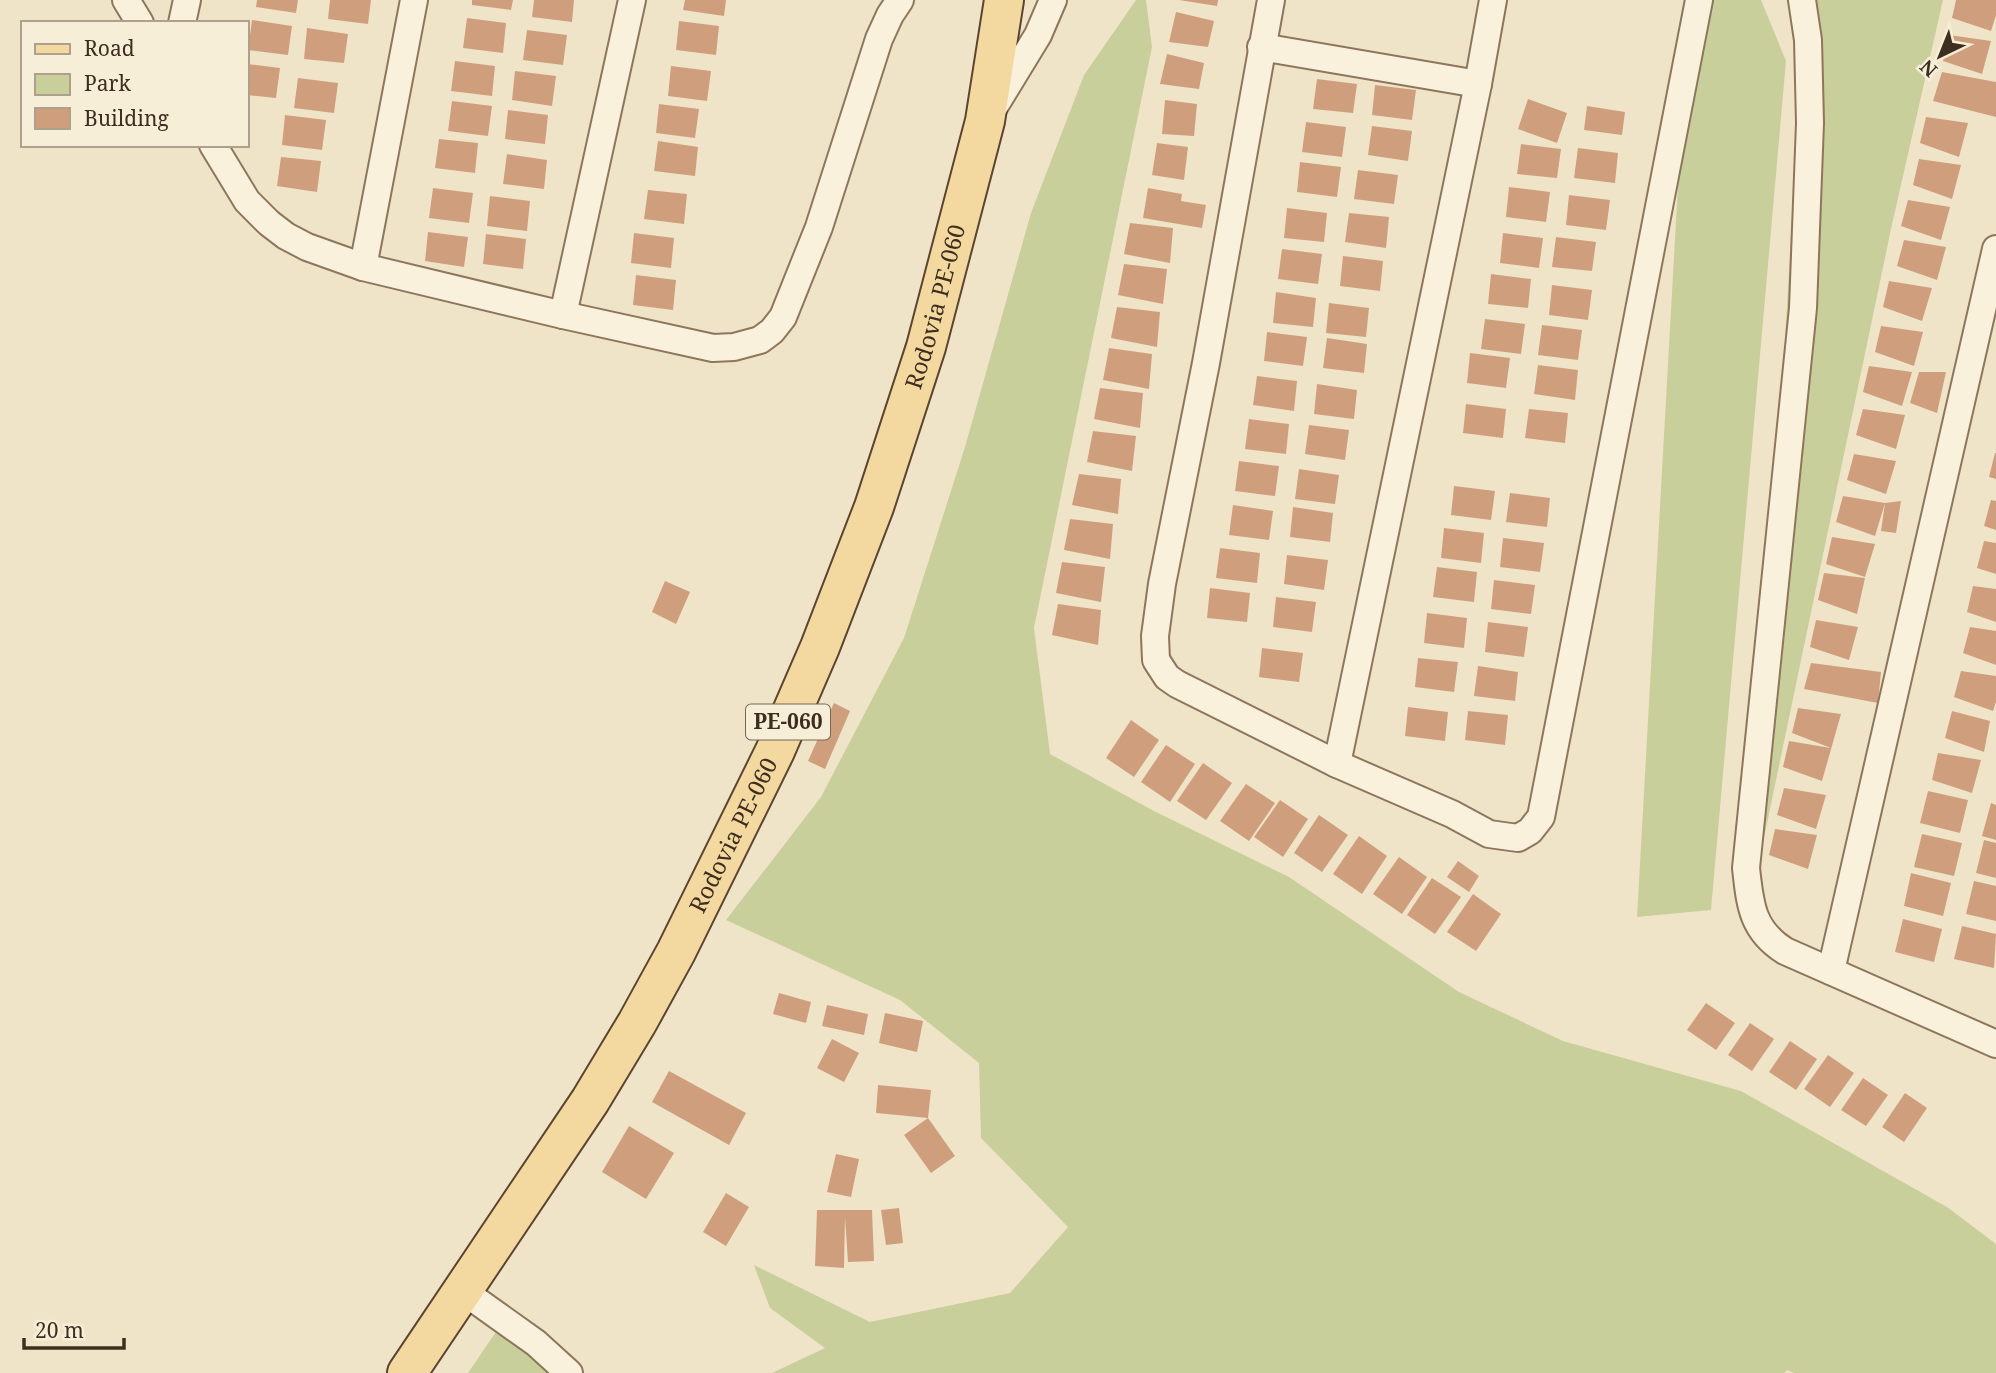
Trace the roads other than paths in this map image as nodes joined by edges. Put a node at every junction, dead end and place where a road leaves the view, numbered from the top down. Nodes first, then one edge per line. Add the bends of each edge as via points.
1 (126, 0) edge
2 (187, 0) edge
3 (414, 0) edge
4 (632, 0) edge
5 (900, 0) edge
6 (1004, 0) edge
7 (1053, 0) edge
8 (1271, 0) edge
9 (1493, 0) edge
10 (1699, 0) edge
11 (1802, 0) edge
12 (139, 21) edge
13 (182, 21) edge
14 (1261, 47) junction
15 (1478, 84) junction
16 (985, 121) junction
17 (214, 147) edge
18 (1996, 249) edge
19 (363, 267) junction
20 (563, 315) junction
21 (1988, 327) edge
22 (1337, 764) junction
23 (1831, 971) junction
24 (1996, 1044) edge
25 (463, 1291) junction
26 (407, 1373) edge
27 (569, 1373) edge

1 - 12 street
2 - 13 street
3 - 19 street
4 - 20 street
5 - 20 street via 879,39 793,296 772,331 746,345 713,348
6 - 16 main road, Rodovia PE-060 / PE-060
7 - 16 street via 1038,35
8 - 14 street
9 - 15 street
10 - 22 street via 1541,817 1518,838 1489,834
11 - 23 street via 1810,123 1803,308 1746,868 1749,895 1764,935 1785,951
14 - 15 street
14 - 22 street via 1162,584 1155,652 1162,671 1177,684
15 - 22 street
16 - 25 main road, Rodovia PE-060 / PE-060 via 926,347 874,507 775,751 637,1023
17 - 19 street via 247,201 269,223 307,247
18 - 21 street
19 - 20 street
21 - 23 street
23 - 24 street
25 - 26 main road, Rodovia PE-060 / PE-060
25 - 27 street via 536,1343

